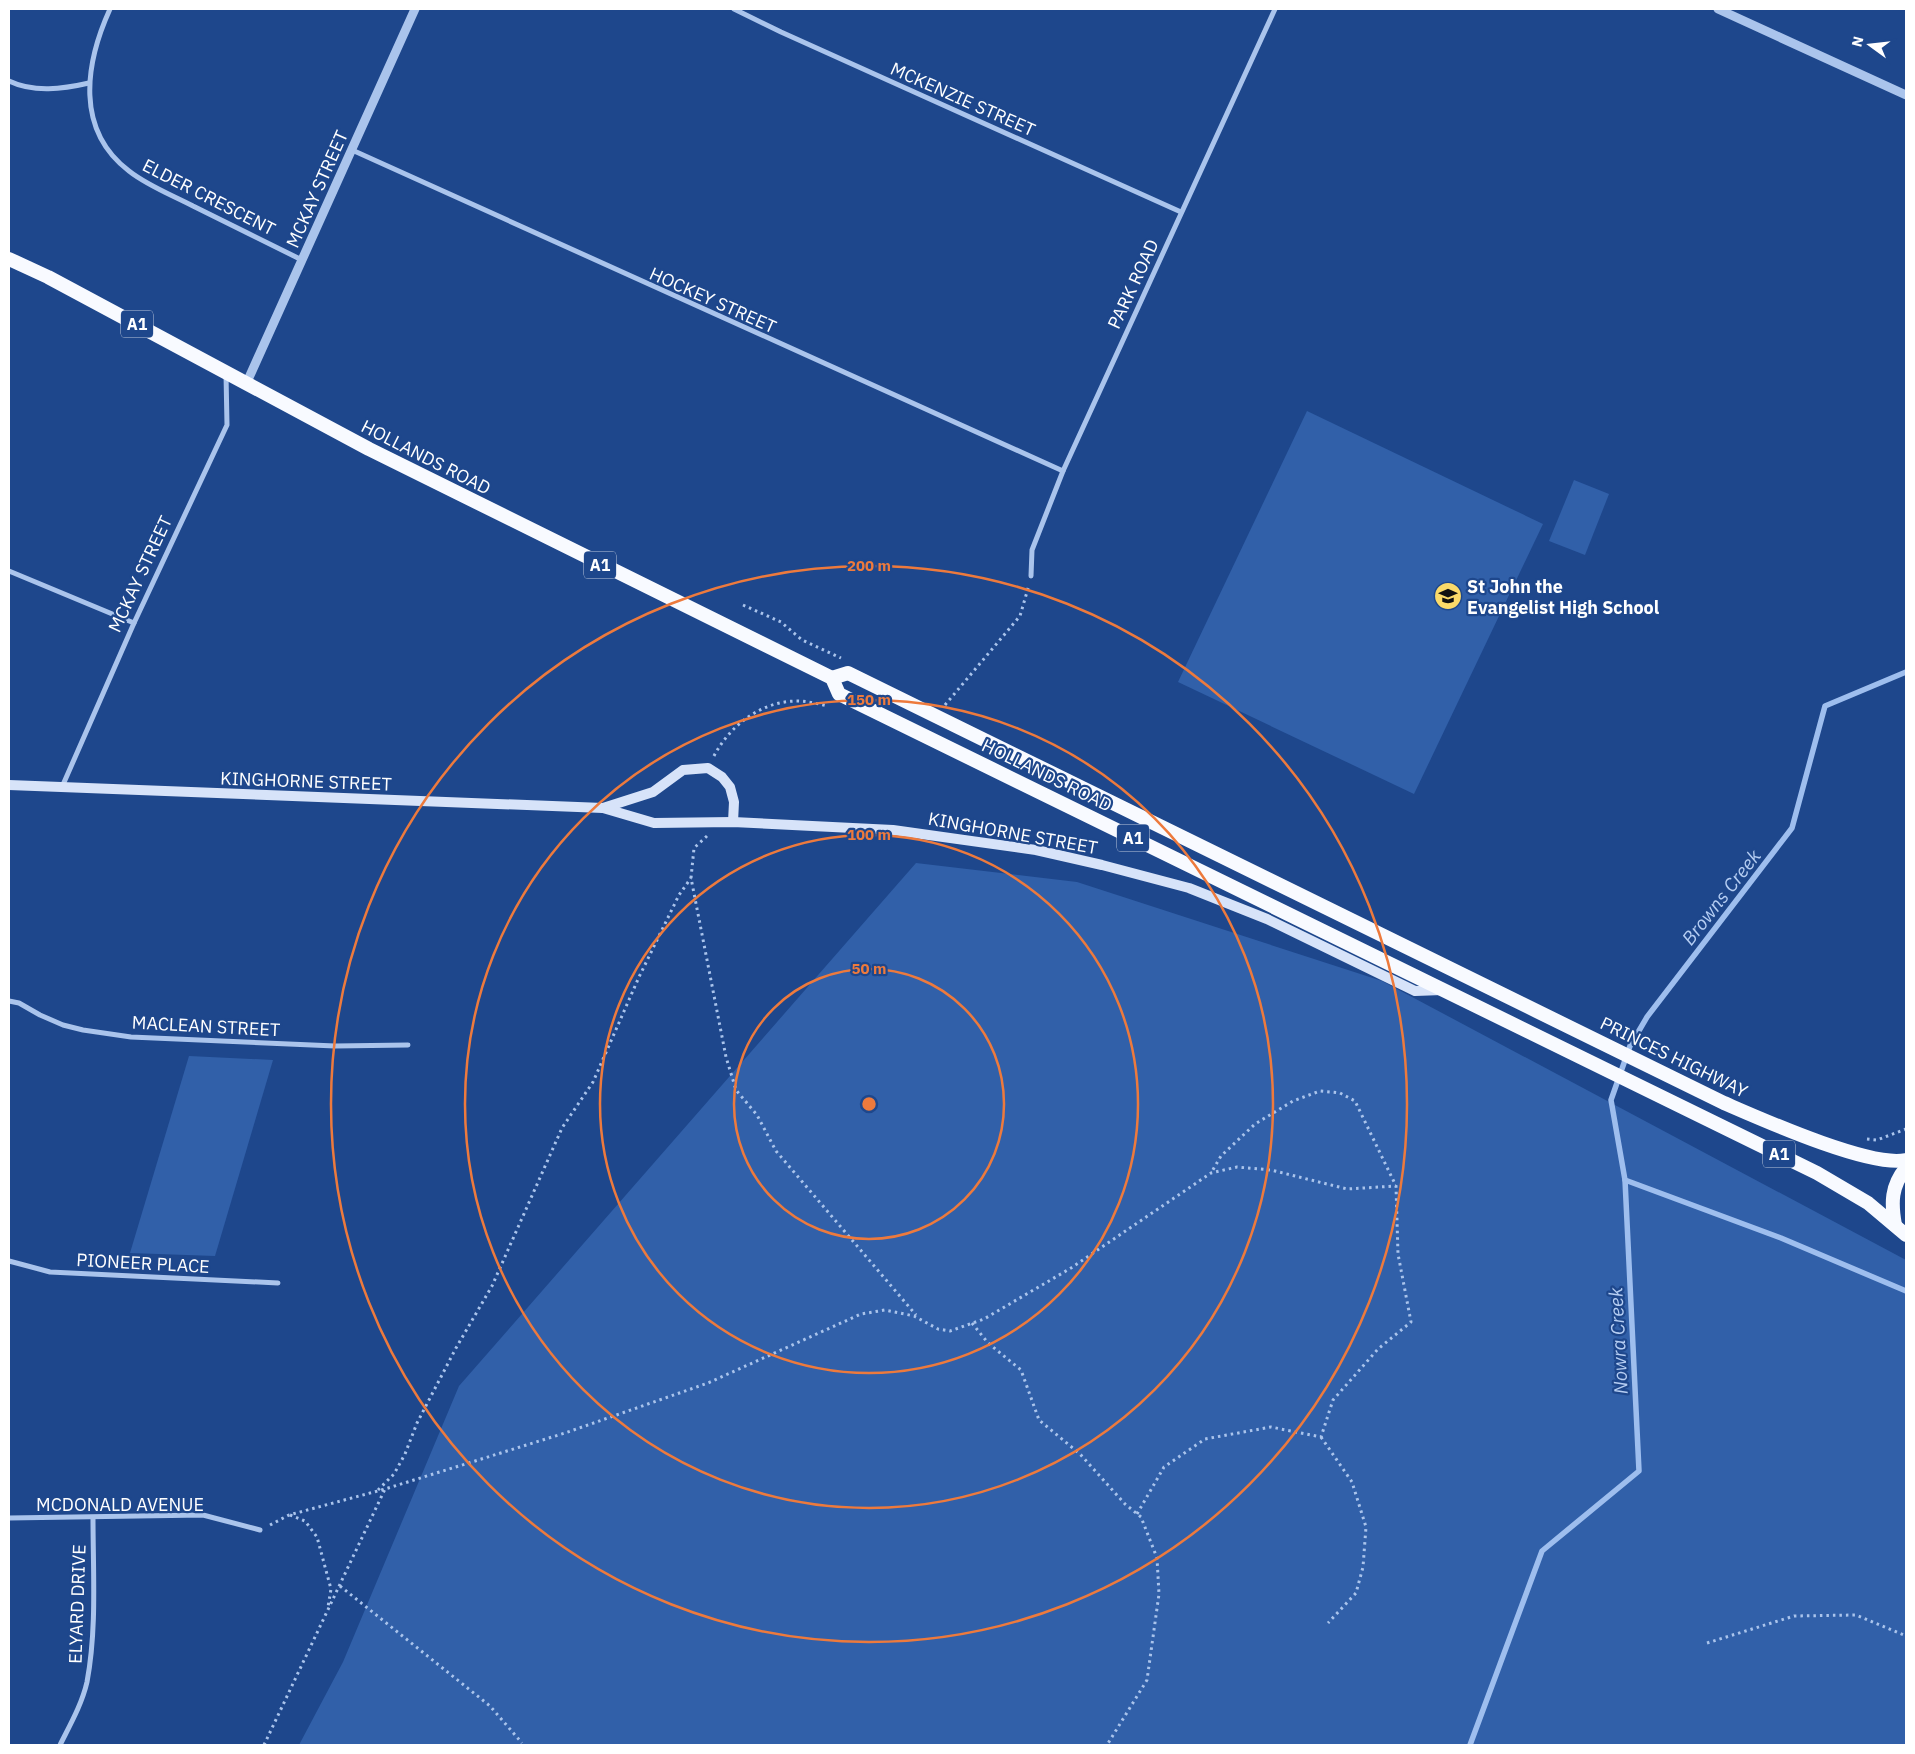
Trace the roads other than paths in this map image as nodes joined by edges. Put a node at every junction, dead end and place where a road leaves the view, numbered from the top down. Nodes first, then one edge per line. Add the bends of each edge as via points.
1 (110, 9) edge
2 (415, 9) edge
3 (734, 9) edge
4 (1274, 9) edge
5 (1718, 9) edge
6 (9, 81) edge
7 (89, 83) junction
8 (1906, 95) edge
9 (352, 150) junction
10 (1181, 212) junction
11 (9, 259) edge
12 (302, 260) junction
13 (226, 370) junction
14 (246, 382) junction
15 (1063, 471) junction
16 (9, 571) edge
17 (1031, 576) road end
18 (134, 622) junction
19 (832, 678) junction
20 (9, 786) edge
21 (61, 788) junction
22 (602, 808) junction
23 (733, 822) junction
24 (1434, 961) joint
25 (1442, 990) junction
26 (9, 1001) edge
27 (408, 1046) dead end
28 (1906, 1160) edge
29 (1906, 1168) edge
30 (1896, 1225) junction
31 (1906, 1235) edge
32 (9, 1261) edge
33 (278, 1283) dead end
34 (9, 1518) edge
35 (93, 1518) junction
36 (260, 1530) road end
37 (60, 1745) edge

1 - 7 street, ELDER CRESCENT via 98,38
2 - 9 street, MCKAY STREET
3 - 10 street, MCKENZIE STREET
4 - 10 street, PARK ROAD
5 - 8 street
6 - 7 street via 19,86 60,90
7 - 12 street, ELDER CRESCENT via 93,124 108,149 129,171
9 - 12 street, MCKAY STREET
9 - 15 street, HOCKEY STREET
10 - 15 street, PARK ROAD
11 - 13 highway, HOLLANDS ROAD / A1
12 - 14 street, MCKAY STREET
13 - 14 highway, HOLLANDS ROAD / A1
13 - 18 street, MCKAY STREET via 227,425
14 - 19 highway, HOLLANDS ROAD / A1 via 484,508
15 - 17 street, PARK ROAD via 1032,550
16 - 18 street
18 - 21 street, MCKAY STREET
19 - 24 highway, HOLLANDS ROAD / A1 via 848,673
19 - 25 highway, HOLLANDS ROAD / A1 via 839,694
20 - 21 main road, KINGHORNE STREET
21 - 22 main road, KINGHORNE STREET
22 - 23 main road, KINGHORNE STREET via 654,823
22 - 23 main road, KINGHORNE STREET via 654,792 683,770 708,768 730,787 734,802
23 - 25 main road, KINGHORNE STREET via 893,830 1036,850 1102,865 1190,888 1258,916 1415,991
24 - 28 highway, PRINCES HIGHWAY / A1 via 1783,1129 1878,1160
25 - 30 highway, A1 via 1845,1188
26 - 27 street, MACLEAN STREET via 19,1002 40,1015 83,1030 131,1037
29 - 30 highway via 1893,1189
30 - 31 highway, A1
32 - 33 street, PIONEER PLACE via 50,1272
34 - 35 street, MCDONALD AVENUE
35 - 36 street, MCDONALD AVENUE via 203,1515
35 - 37 street, ELYARD DRIVE via 92,1642 86,1684

